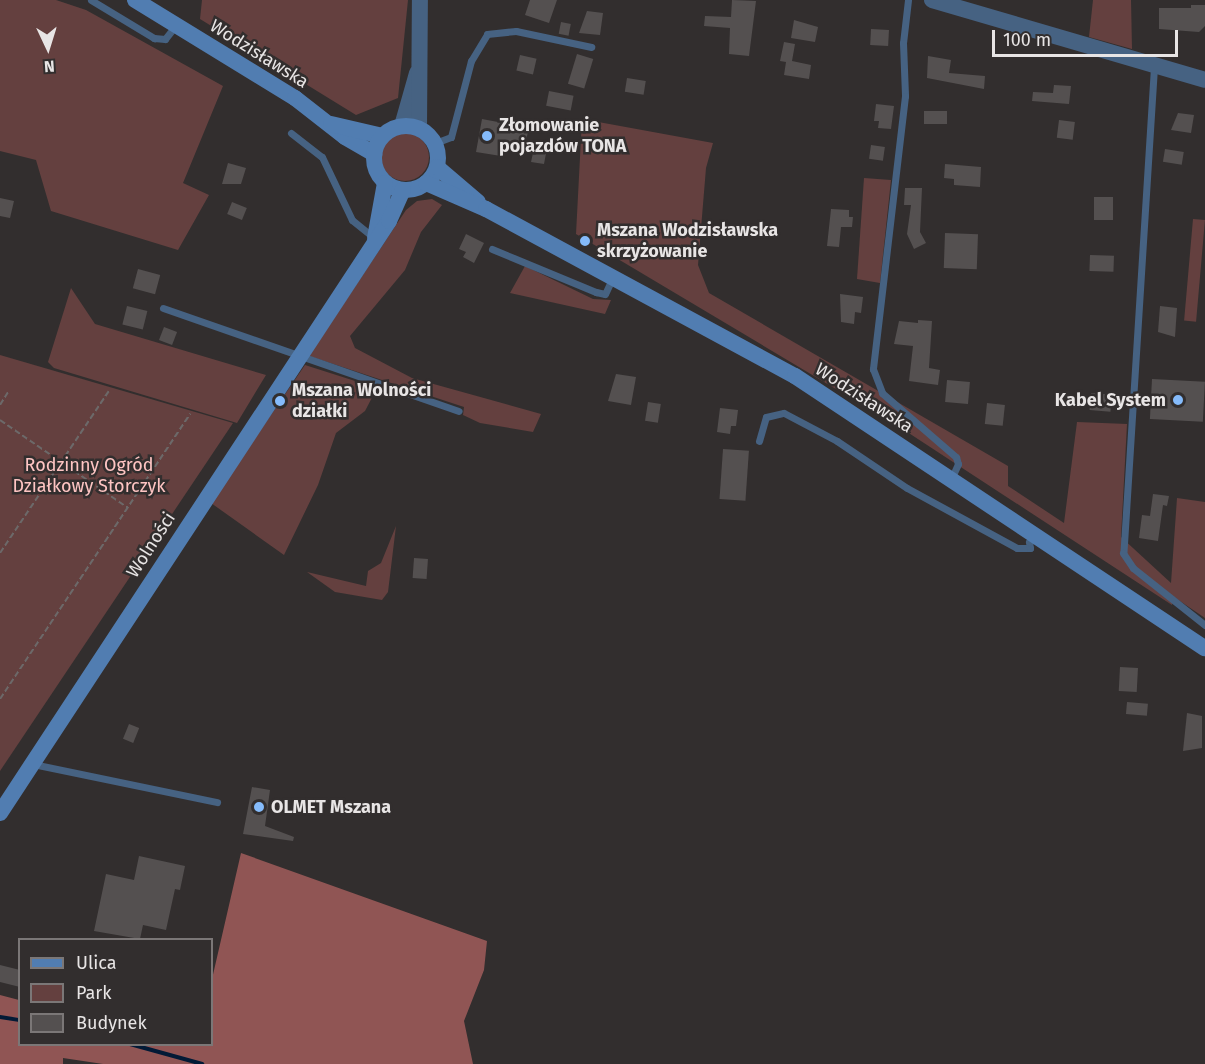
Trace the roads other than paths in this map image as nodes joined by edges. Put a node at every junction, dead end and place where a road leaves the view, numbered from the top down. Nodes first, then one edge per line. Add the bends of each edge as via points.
1 (91, 0) edge
2 (135, 0) edge
3 (420, 0) edge
4 (908, 0) edge
5 (932, 0) edge
6 (176, 25) junction
7 (591, 47) dead end
8 (1154, 65) junction
9 (417, 72) junction
10 (1205, 80) edge
11 (330, 123) junction
12 (402, 126) junction
13 (419, 129) junction
14 (291, 133) dead end
15 (382, 136) junction
16 (435, 143) junction
17 (374, 154) junction
18 (437, 167) junction
19 (386, 183) junction
20 (426, 183) junction
21 (403, 190) junction
22 (486, 209) junction
23 (375, 238) junction
24 (492, 249) dead end
25 (613, 277) junction
26 (163, 308) dead end
27 (297, 357) junction
28 (459, 411) dead end
29 (759, 441) dead end
30 (951, 479) junction
31 (1039, 536) junction
32 (1205, 625) edge
33 (1205, 648) edge
34 (33, 764) junction
35 (217, 802) dead end
36 (0, 813) edge

1 - 6 lane via 153,38 165,39
2 - 6 main road, Wodzisławska
3 - 9 street
4 - 30 lane via 903,42 905,96 873,369 882,393 956,457 958,464
5 - 8 street
6 - 11 main road, Wodzisławska
7 - 16 lane via 516,31 488,34 471,61 451,137
8 - 10 street
8 - 32 lane via 1123,554 1133,568
9 - 12 street
9 - 13 street via 422,93
11 - 15 main road, Wodzisławska
11 - 17 main road, Wodzisławska
12 - 13 main road
12 - 15 main road
13 - 16 main road
14 - 23 lane via 322,157 352,220 363,233
15 - 17 main road
16 - 18 main road
17 - 19 main road via 377,172
18 - 20 main road
18 - 22 main road, Wodzisławska
19 - 21 main road
19 - 23 main road, Wolności
20 - 21 main road
20 - 22 main road, Wodzisławska
21 - 23 main road, Wolności via 389,221
22 - 25 main road, Wodzisławska
23 - 27 main road, Wolności
24 - 25 lane via 596,292 605,294
25 - 30 main road, Wodzisławska via 795,376
26 - 27 lane
27 - 28 lane
27 - 34 main road, Wolności
29 - 31 lane via 766,417 784,413 837,441 907,488 1017,548 1030,548 1029,542
30 - 31 main road, Wodzisławska
31 - 33 main road, Wodzisławska
34 - 35 lane
34 - 36 main road, Wolności

